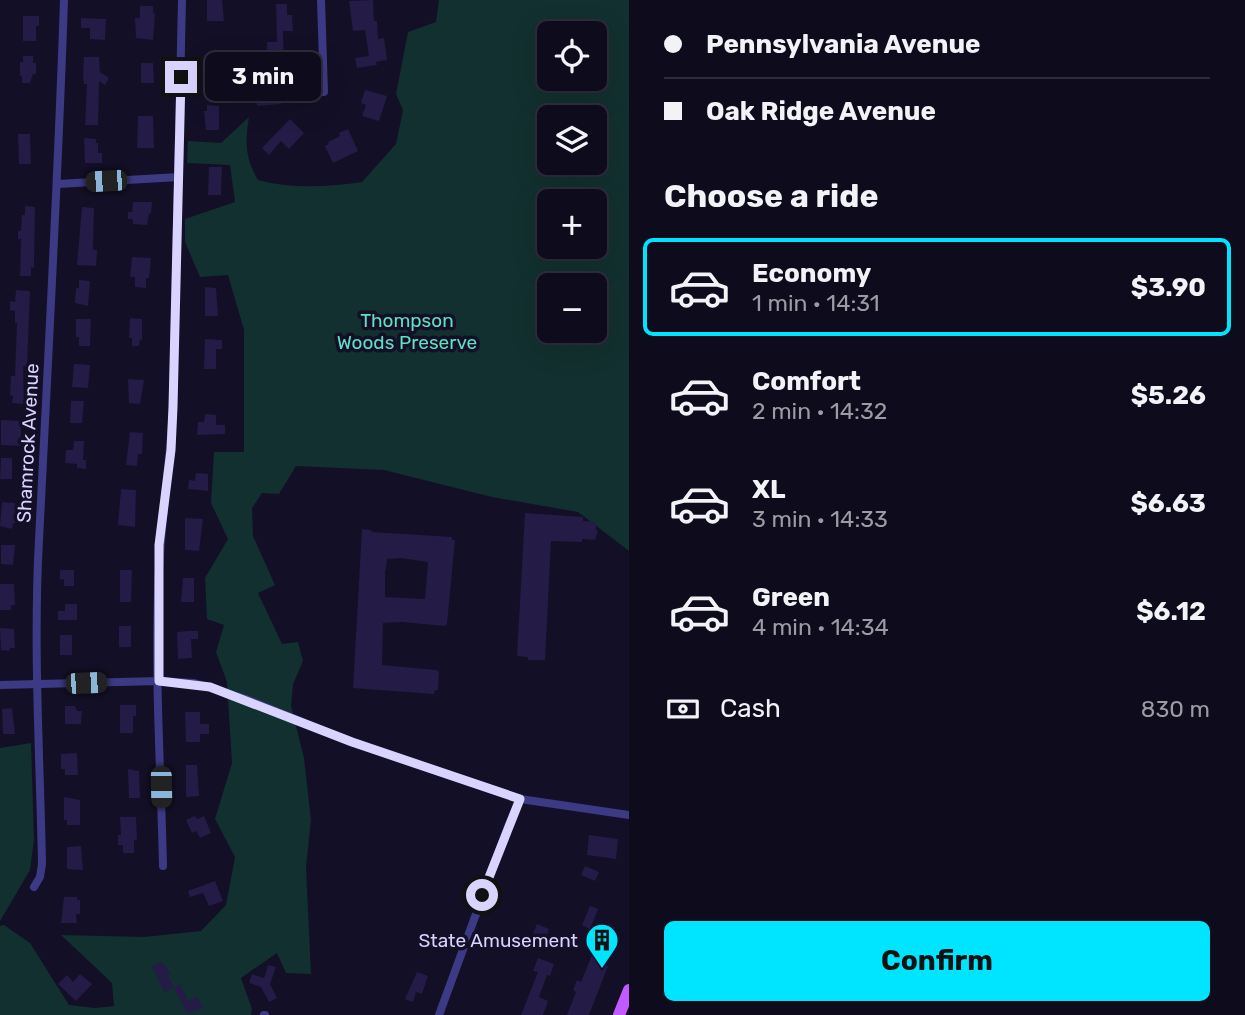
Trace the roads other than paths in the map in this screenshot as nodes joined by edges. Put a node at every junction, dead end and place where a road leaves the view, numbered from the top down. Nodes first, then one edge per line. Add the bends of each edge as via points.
1 (64, 0) edge
2 (182, 0) edge
3 (321, 0) edge
4 (324, 92) dead end
5 (179, 177) junction
6 (58, 184) junction
7 (159, 681) junction
8 (37, 684) junction
9 (0, 685) edge
10 (520, 799) junction
11 (629, 815) edge
12 (163, 866) dead end
13 (34, 887) dead end
14 (629, 990) edge
15 (439, 1015) edge
16 (619, 1015) edge

1 - 6 street, Shamrock Avenue
2 - 5 street
3 - 4 street
5 - 6 street
5 - 7 street via 171,450 158,571
6 - 8 street, Shamrock Avenue via 38,541
7 - 8 street
7 - 10 street via 210,687
7 - 12 street
8 - 9 street
8 - 13 street, Shamrock Avenue via 42,864
10 - 11 street
10 - 15 street
14 - 16 main road

